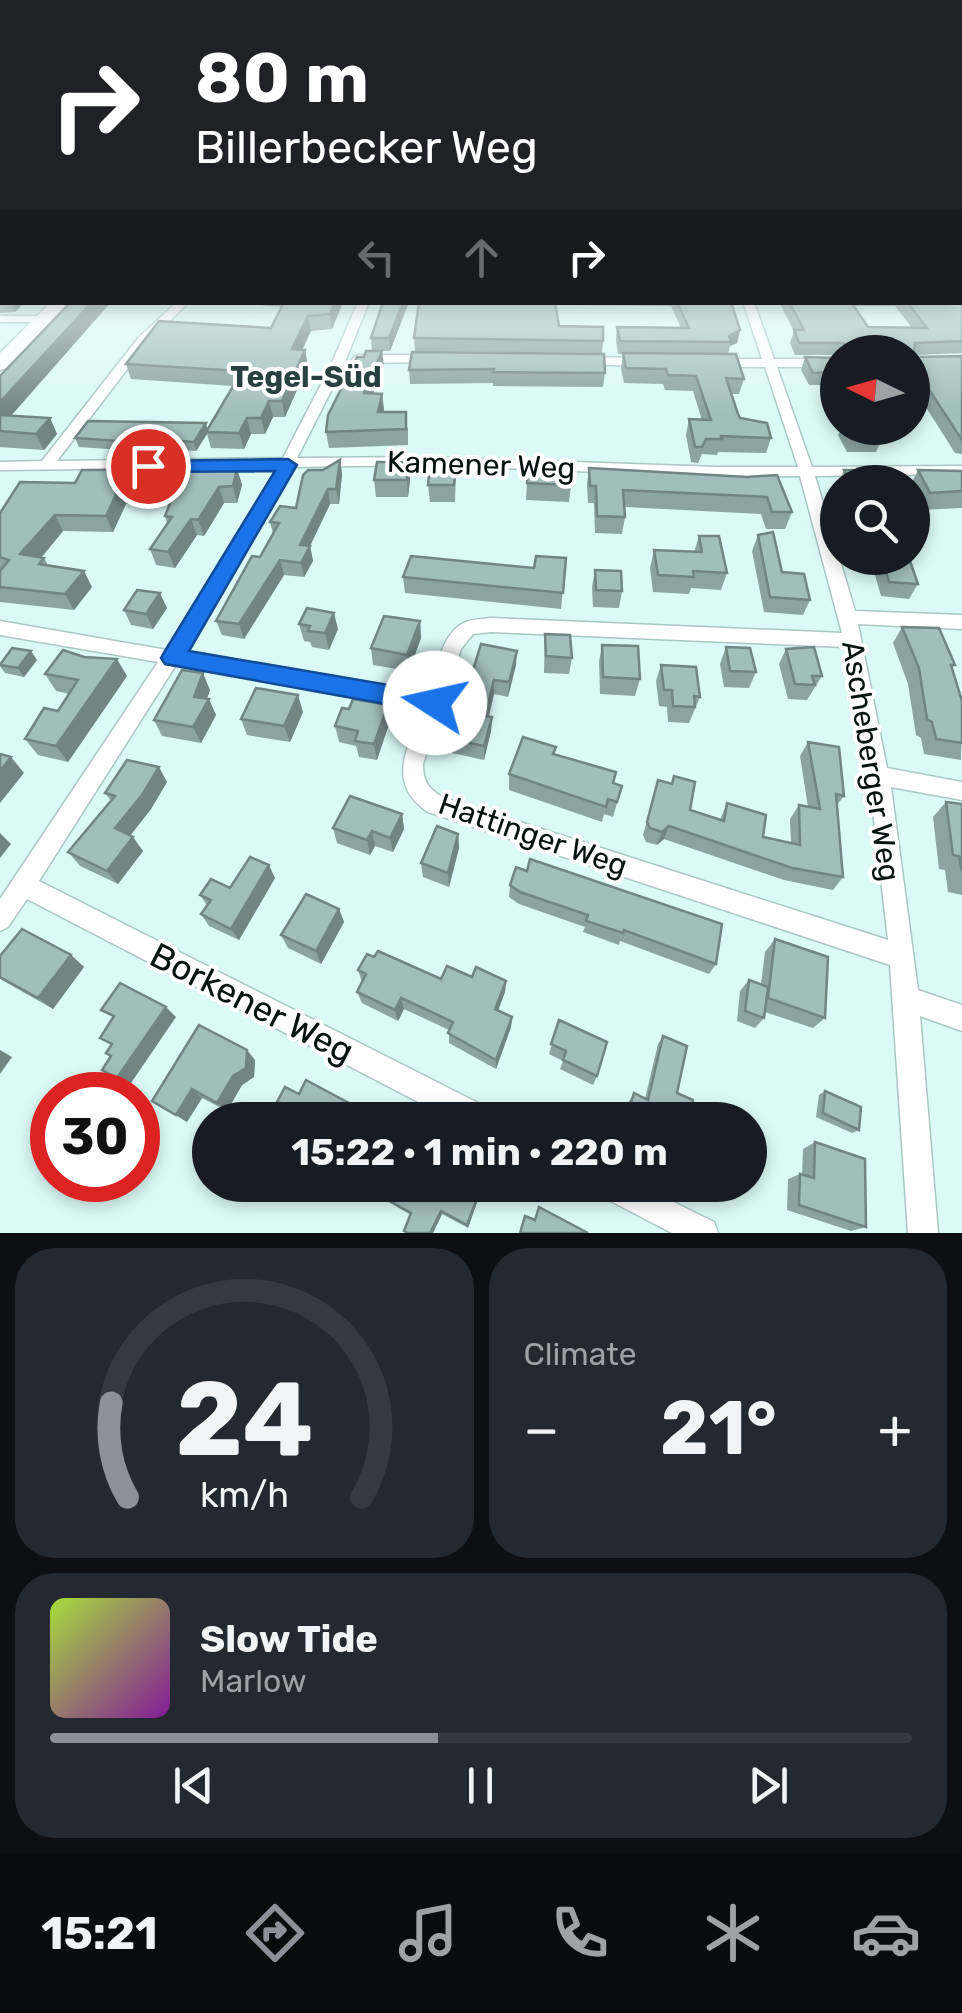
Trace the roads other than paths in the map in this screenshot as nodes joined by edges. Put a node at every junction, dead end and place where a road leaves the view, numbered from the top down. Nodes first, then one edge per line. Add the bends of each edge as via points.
1 (58, 305) edge
2 (181, 305) edge
3 (363, 305) edge
4 (749, 305) edge
5 (0, 319) edge
6 (44, 319) junction
7 (343, 358) junction
8 (446, 360) edge
9 (572, 361) edge
10 (651, 362) edge
11 (703, 362) edge
12 (820, 363) edge
13 (0, 364) edge
14 (770, 364) junction
15 (288, 465) junction
16 (0, 466) edge
17 (46, 466) junction
18 (806, 468) junction
19 (962, 470) edge
20 (848, 618) junction
21 (962, 622) edge
22 (0, 628) edge
23 (853, 640) junction
24 (173, 658) junction
25 (435, 703) junction
26 (878, 775) junction
27 (962, 791) edge
28 (22, 886) junction
29 (0, 920) edge
30 (902, 957) junction
31 (909, 1000) junction
32 (962, 1018) edge
33 (447, 1102) edge
34 (642, 1202) edge
35 (703, 1233) edge
36 (922, 1233) edge

1 - 6 main road
2 - 17 street via 144,340
3 - 7 street
4 - 14 street, Ascheberger Weg
5 - 6 lane
6 - 13 main road
7 - 8 street
7 - 15 street
9 - 10 street
11 - 14 street
12 - 14 street
14 - 18 street, Ascheberger Weg
15 - 17 street, Kamener Weg
15 - 18 street, Kamener Weg
15 - 24 street
16 - 17 street, Kamener Weg
18 - 19 street, Kamener Weg
18 - 20 street, Ascheberger Weg
20 - 21 street
20 - 23 street, Ascheberger Weg
22 - 24 street
23 - 25 street, Hattinger Weg via 477,626 453,646
23 - 26 street, Ascheberger Weg
24 - 25 street
24 - 28 street
25 - 30 street, Hattinger Weg via 412,778 436,805
26 - 27 street
26 - 30 street, Ascheberger Weg
28 - 29 street
28 - 33 street, Borkener Weg
30 - 31 street, Ascheberger Weg
31 - 32 street
31 - 36 street, Ascheberger Weg
34 - 35 street

